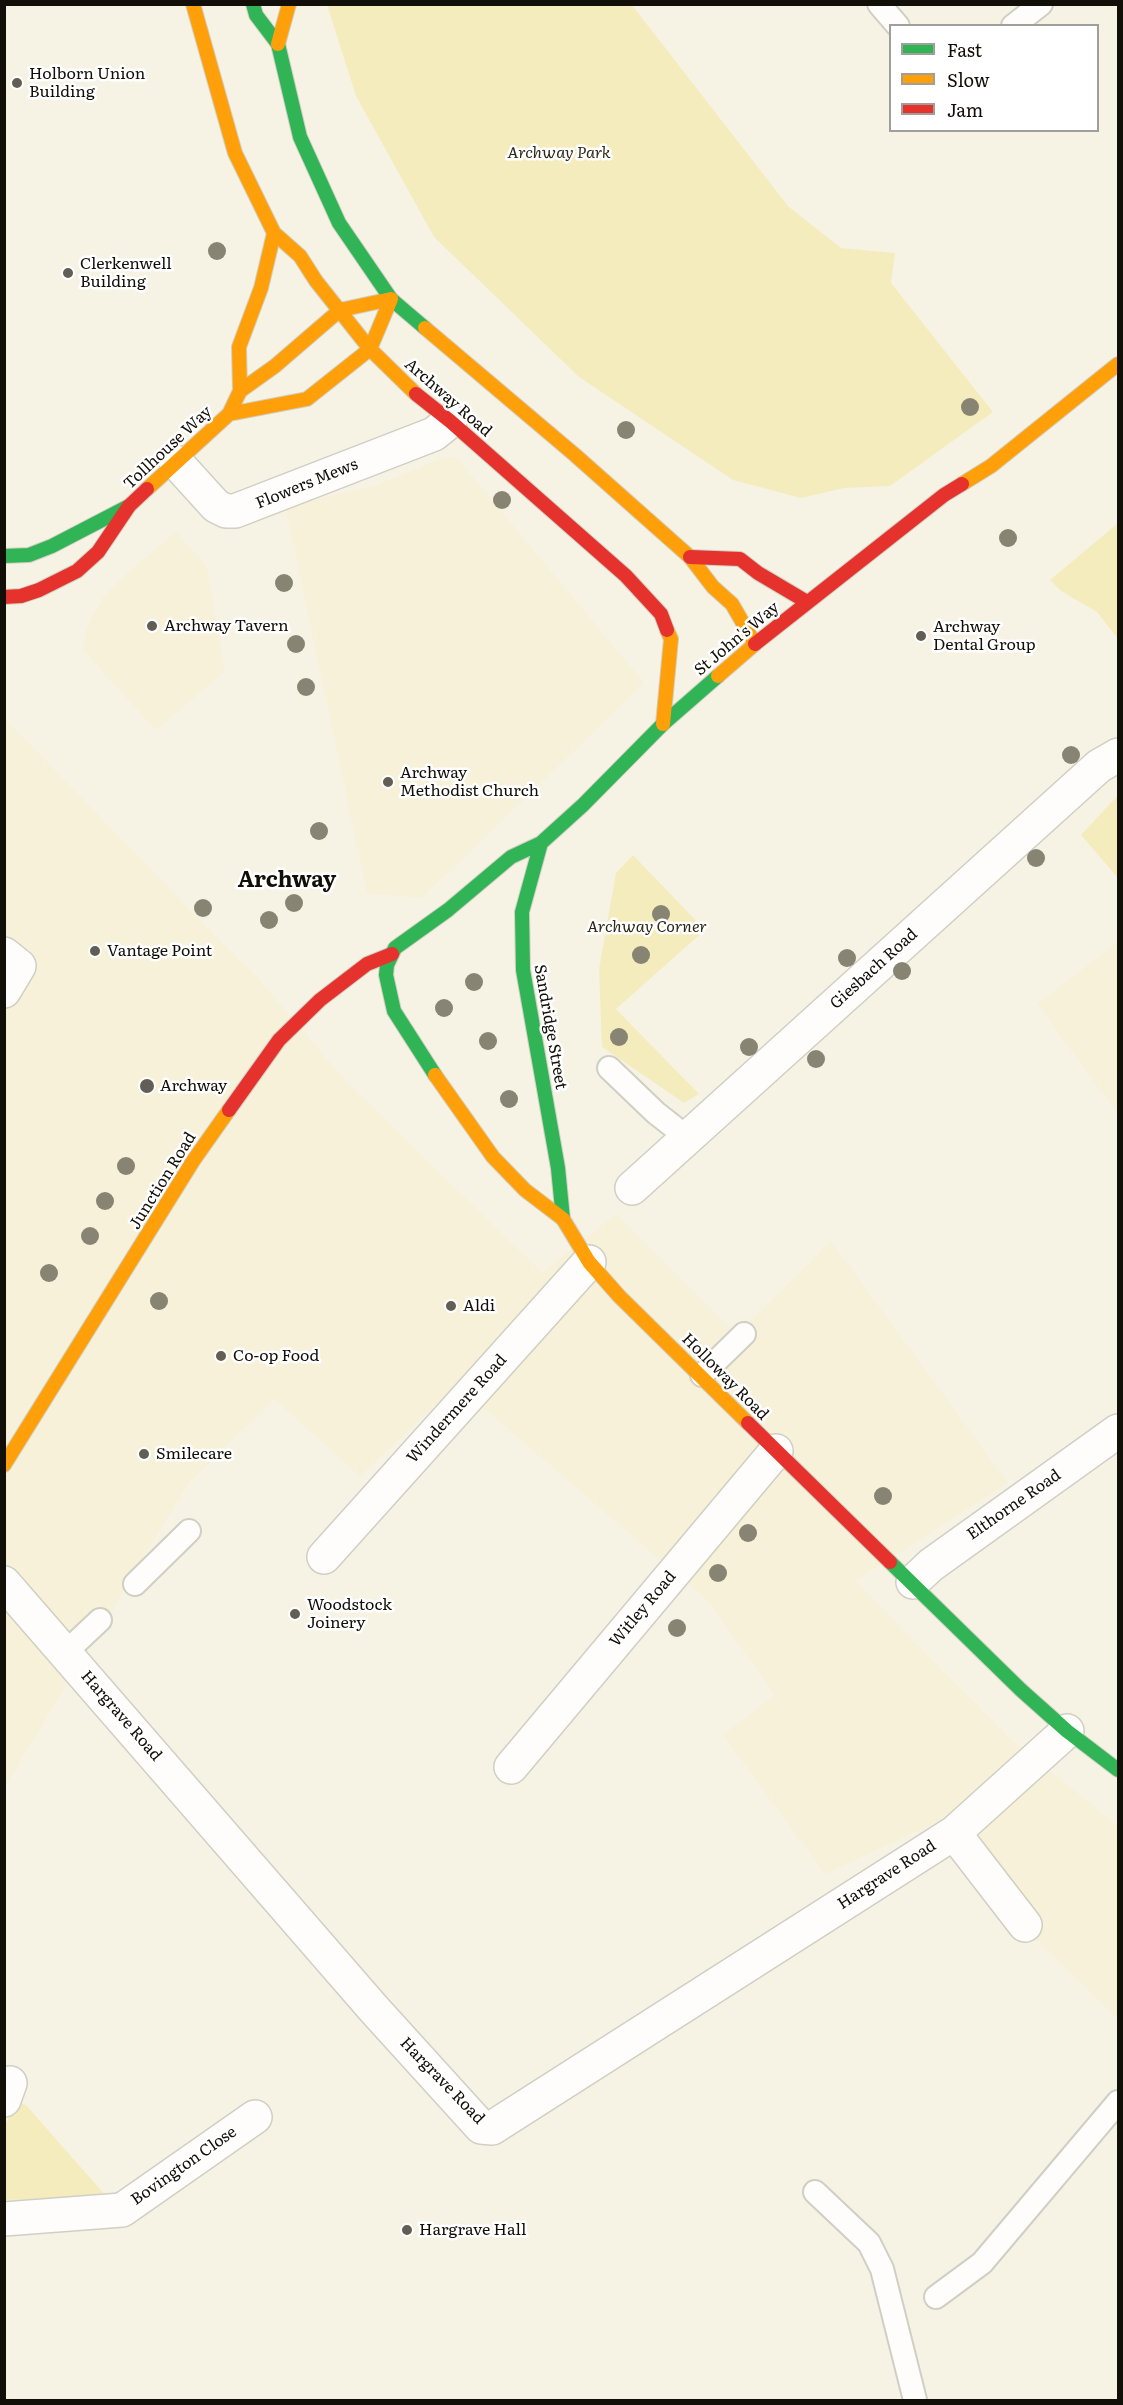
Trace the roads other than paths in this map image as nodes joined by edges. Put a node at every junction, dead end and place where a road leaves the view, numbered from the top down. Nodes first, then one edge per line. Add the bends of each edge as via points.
1 (193, 4) edge
2 (253, 4) edge
3 (289, 4) edge
4 (879, 4) edge
5 (1041, 4) edge
6 (896, 24) edge
7 (1016, 24) edge
8 (278, 44) junction
9 (274, 233) junction
10 (391, 299) junction
11 (340, 310) junction
12 (370, 349) junction
13 (1119, 364) edge
14 (240, 392) junction
15 (229, 414) junction
16 (450, 421) junction
17 (176, 462) junction
18 (129, 506) junction
19 (4, 556) edge
20 (690, 557) junction
21 (4, 597) edge
22 (807, 602) junction
23 (755, 644) junction
24 (663, 723) junction
25 (1119, 755) edge
26 (542, 843) junction
27 (4, 954) edge
28 (392, 954) junction
29 (4, 991) edge
30 (609, 1068) dead end
31 (688, 1138) junction
32 (632, 1188) dead end
33 (563, 1219) junction
34 (589, 1262) junction
35 (744, 1334) dead end
36 (702, 1375) junction
37 (1119, 1431) edge
38 (776, 1452) junction
39 (4, 1465) edge
40 (189, 1530) dead end
41 (324, 1557) dead end
42 (913, 1582) junction
43 (4, 1583) edge
44 (135, 1584) dead end
45 (100, 1620) dead end
46 (66, 1652) junction
47 (1067, 1731) junction
48 (511, 1767) dead end
49 (1119, 1770) edge
50 (954, 1833) junction
51 (1025, 1925) dead end
52 (1119, 2103) edge
53 (255, 2117) dead end
54 (815, 2192) dead end
55 (4, 2219) edge
56 (936, 2297) dead end
57 (915, 2400) edge

1 - 9 main road, Archway Road via 236,153
2 - 8 main road via 256,15
3 - 8 main road
4 - 6 lane
5 - 7 lane
8 - 10 main road via 300,138 339,223
9 - 11 main road, Archway Road via 300,256
9 - 14 main road via 261,288 239,347
10 - 11 main road
10 - 12 main road
10 - 20 main road
11 - 12 main road, Archway Road
11 - 14 main road, Tollhouse Way
12 - 15 main road, Tollhouse Way via 307,399
12 - 16 main road, Archway Road via 407,387
13 - 22 main road, St John's Way via 991,466 944,495
14 - 15 main road, Tollhouse Way
15 - 17 main road, Tollhouse Way
16 - 17 street, Flowers Mews via 434,434 235,511 216,506
16 - 24 main road, Archway Road via 626,576 661,614 671,639
17 - 18 main road, Tollhouse Way
18 - 19 main road via 52,546 29,555
18 - 21 main road via 98,552 77,571 47,587
20 - 22 main road via 740,559
20 - 23 main road via 712,587 732,604
22 - 23 main road, St John's Way
23 - 24 main road, St John's Way
24 - 26 main road, St John's Way
25 - 31 street, Giesbach Road via 1099,766
26 - 28 main road, St John's Way via 511,857
26 - 33 main road, Sandridge Street via 522,912 521,949
27 - 29 street via 19,966
28 - 33 main road, Holloway Road via 386,975 394,1011 422,1057 493,1157 525,1190
28 - 39 main road, Junction Road via 367,964 346,979 279,1041 193,1161
30 - 31 lane
31 - 32 street, Giesbach Road
33 - 34 main road, Holloway Road
34 - 36 main road, Holloway Road
34 - 41 street, Windermere Road
35 - 36 lane
36 - 38 main road, Holloway Road
37 - 42 street, Elthorne Road
38 - 42 main road, Holloway Road
38 - 48 street, Witley Road
40 - 44 lane
42 - 47 main road, Holloway Road
43 - 46 street, Hargrave Road
45 - 46 lane
46 - 50 street, Hargrave Road via 373,2008 481,2127 492,2128
47 - 49 main road, Holloway Road
47 - 50 street, Hargrave Road
50 - 51 street
52 - 56 lane via 982,2263
53 - 55 street, Bovington Close via 122,2210
54 - 57 lane via 869,2243 882,2270

